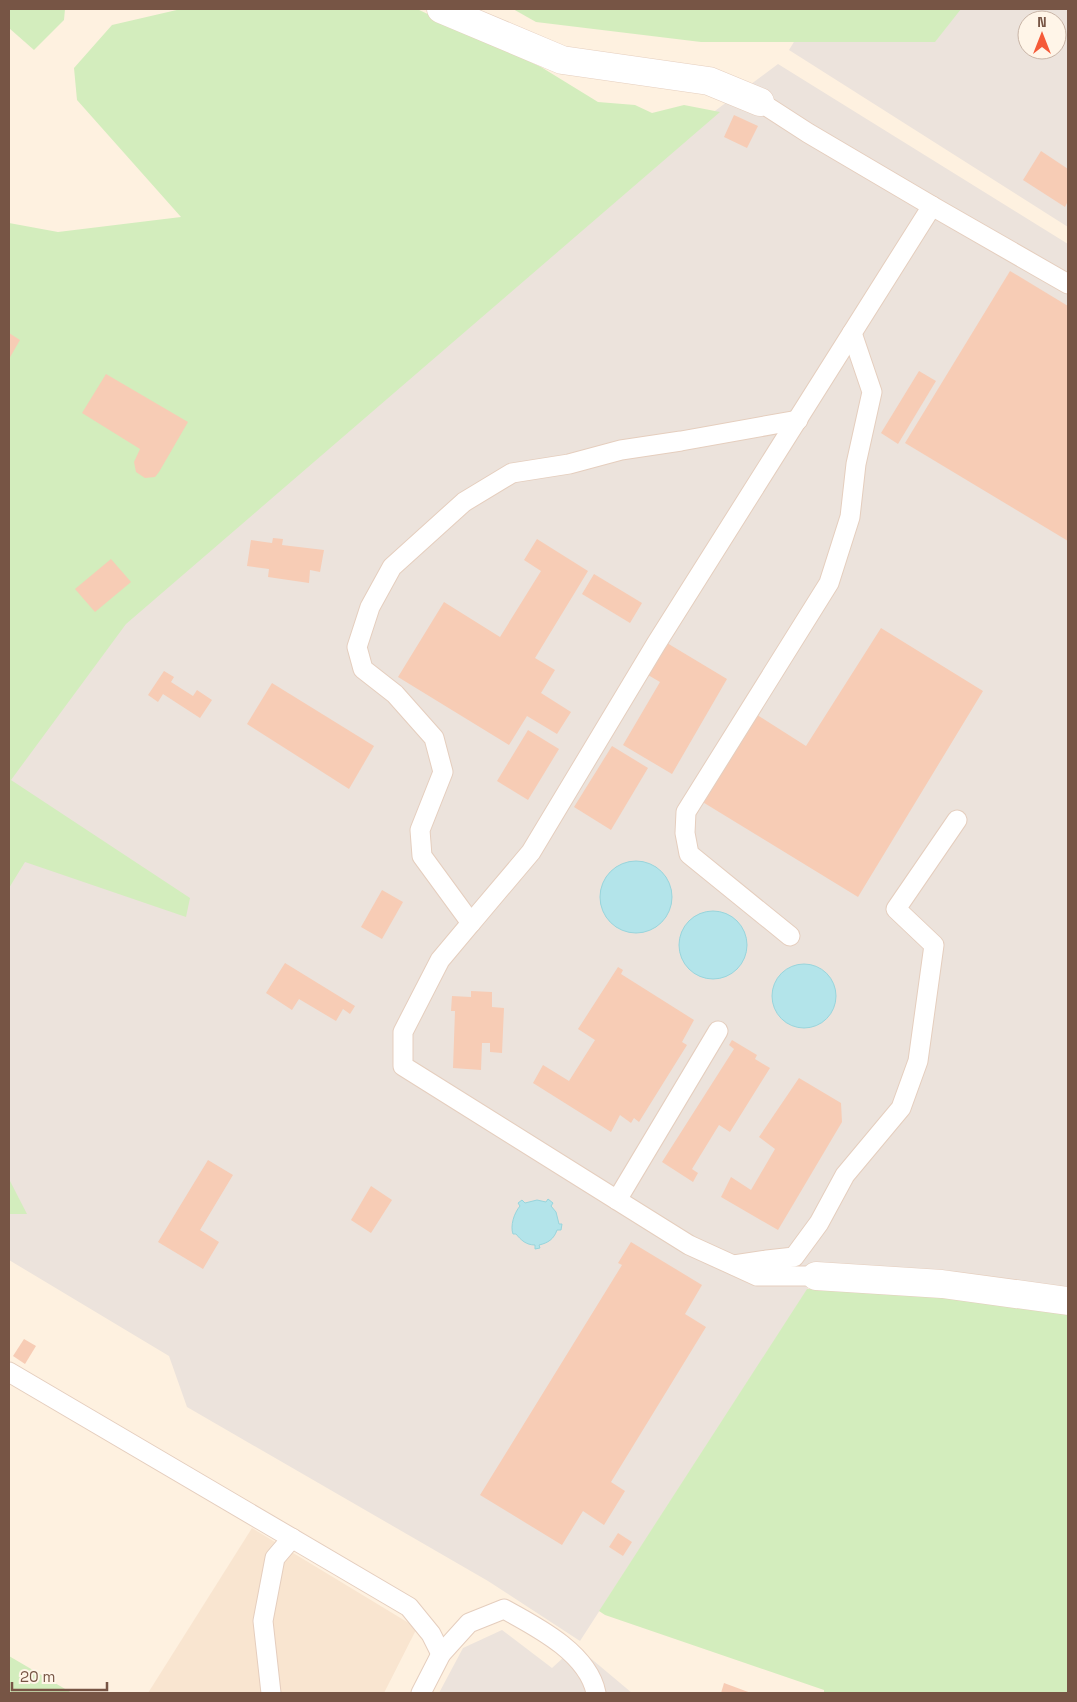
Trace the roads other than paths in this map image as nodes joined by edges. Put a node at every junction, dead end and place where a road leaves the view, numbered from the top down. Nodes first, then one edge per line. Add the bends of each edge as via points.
1 (440, 9) edge
2 (760, 102) joint
3 (932, 206) junction
4 (1068, 284) edge
5 (852, 333) junction
6 (798, 420) junction
7 (958, 820) dead end
8 (471, 923) junction
9 (790, 936) dead end
10 (718, 1031) dead end
11 (617, 1200) junction
12 (734, 1265) junction
13 (816, 1276) joint
14 (1068, 1301) edge
15 (9, 1372) edge
16 (292, 1538) junction
17 (441, 1654) junction
18 (598, 1692) edge
19 (270, 1693) edge
20 (422, 1693) edge

1 - 2 street via 562,60 709,81
2 - 3 lane
3 - 4 lane
3 - 5 lane
5 - 6 lane
5 - 9 lane via 872,392 856,464 850,517 829,583 686,812 684,833 689,854
6 - 8 lane via 656,644 531,852
6 - 8 lane via 621,450 569,464 512,473 464,502 392,567 370,607 357,646 363,668 395,694 434,738 443,772 420,830 422,856
7 - 12 lane via 896,910 934,945 918,1061 901,1108 845,1175 819,1223 794,1257
8 - 11 lane via 440,960 404,1032 404,1066
10 - 11 lane
11 - 12 lane via 689,1245
12 - 13 lane via 757,1276
13 - 14 street via 942,1284
15 - 16 lane
16 - 17 lane via 409,1606 432,1634
16 - 19 lane via 275,1558 263,1621
17 - 18 lane via 469,1623 504,1609 542,1630 577,1656
17 - 20 lane

